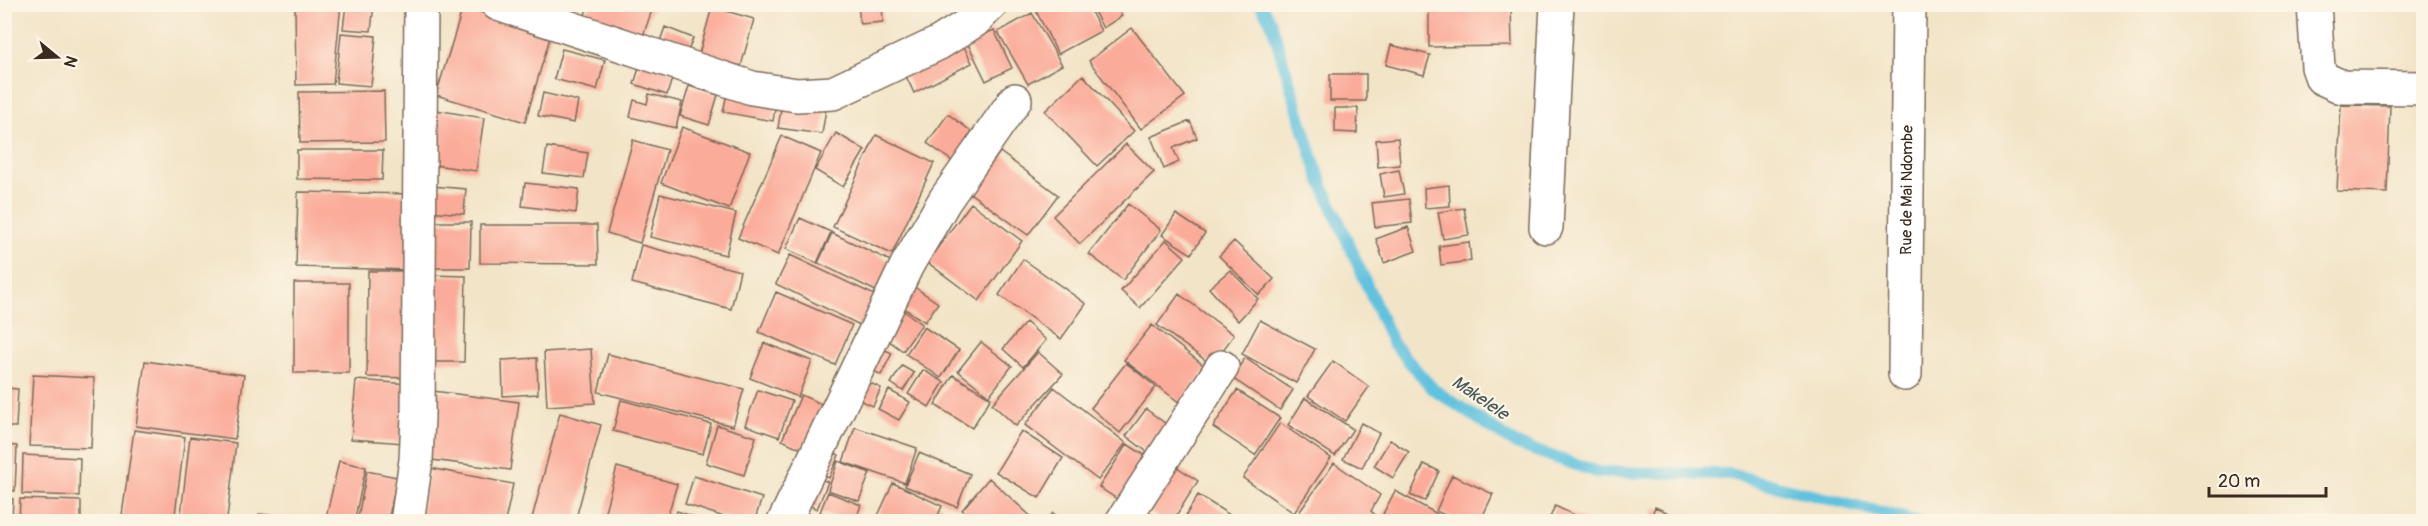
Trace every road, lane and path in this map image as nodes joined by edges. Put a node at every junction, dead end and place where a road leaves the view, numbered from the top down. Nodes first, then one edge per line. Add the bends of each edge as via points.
1 (421, 4) edge
2 (498, 4) edge
3 (991, 4) edge
4 (1557, 4) edge
5 (1909, 4) edge
6 (2314, 4) edge
7 (2424, 88) edge
8 (1015, 100) dead end
9 (1545, 227) dead end
10 (1222, 367) dead end
11 (1905, 374) dead end
12 (407, 522) edge
13 (784, 522) edge
14 (1122, 522) edge

1 - 12 street via 418,417
2 - 3 street via 752,88 797,95 833,93 939,43 974,21
4 - 9 street
5 - 11 street, Rue de Mai Ndombe
6 - 7 street via 2322,78 2342,87
8 - 13 street via 945,200 907,265
10 - 14 street

